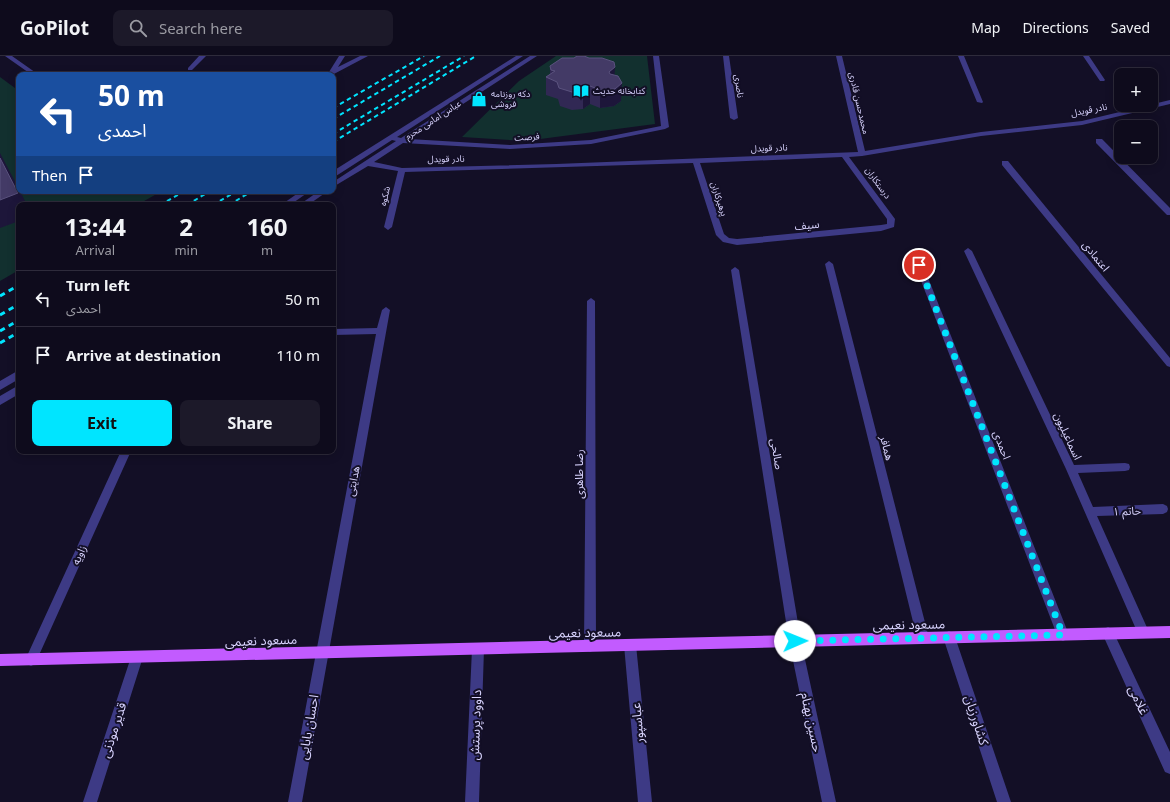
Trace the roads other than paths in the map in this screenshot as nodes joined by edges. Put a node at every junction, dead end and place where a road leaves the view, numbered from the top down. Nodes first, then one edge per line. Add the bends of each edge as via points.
1 (8, 56) edge
2 (203, 56) edge
3 (342, 56) edge
4 (365, 56) edge
5 (520, 56) edge
6 (534, 56) edge
7 (656, 56) edge
8 (726, 56) edge
9 (839, 56) edge
10 (961, 56) edge
11 (1086, 56) edge
12 (190, 69) dead end
13 (32, 72) edge
14 (330, 72) edge
15 (332, 72) edge
16 (1102, 80) dead end
17 (980, 102) dead end
18 (1170, 102) edge
19 (734, 118) dead end
20 (390, 137) junction
21 (402, 141) junction
22 (1099, 141) dead end
23 (862, 154) junction
24 (844, 155) junction
25 (696, 161) junction
26 (366, 163) junction
27 (1005, 163) dead end
28 (402, 170) junction
29 (336, 172) edge
30 (336, 183) edge
31 (302, 194) edge
32 (320, 194) edge
33 (290, 202) edge
34 (308, 202) edge
35 (1170, 213) edge
36 (890, 225) joint
37 (388, 227) dead end
38 (726, 240) joint
39 (968, 251) dead end
40 (829, 264) dead end
41 (919, 265) dead end
42 (736, 270) dead end
43 (591, 301) dead end
44 (386, 310) dead end
45 (381, 331) junction
46 (336, 332) edge
47 (1170, 364) edge
48 (16, 376) edge
49 (0, 386) edge
50 (16, 391) edge
51 (0, 401) edge
52 (125, 454) edge
53 (1125, 467) dead end
54 (1071, 469) junction
55 (1163, 509) dead end
56 (1090, 512) junction
57 (1143, 632) junction
58 (1170, 632) edge
59 (1108, 633) junction
60 (1063, 635) junction
61 (949, 637) junction
62 (923, 638) junction
63 (795, 641) junction
64 (630, 645) junction
65 (590, 646) junction
66 (478, 649) junction
67 (321, 652) junction
68 (137, 657) junction
69 (0, 660) edge
70 (32, 660) junction
71 (1170, 767) edge
72 (90, 802) edge
73 (295, 802) edge
74 (472, 802) edge
75 (645, 802) edge
76 (829, 802) edge
77 (1004, 802) edge

1 - 13 street
2 - 12 street
3 - 14 street
4 - 15 street
5 - 20 street, عباس امامی محرم
6 - 21 street, عباس امامی محرم
7 - 21 street, فرصت via 665,127 591,142 510,147
8 - 19 street, ناصری
9 - 23 street, محمدحسن قادری
10 - 17 street
11 - 16 street
18 - 23 street, نادر قویدل via 1082,123 981,134
20 - 21 street, فرصت
20 - 29 street, عباس امامی محرم
21 - 26 street, عباس امامی محرم
22 - 35 street
23 - 24 street, نادر قویدل
24 - 25 street, نادر قویدل
24 - 36 street, درستکاران via 891,218
25 - 28 street, نادر قویدل
25 - 38 street, پرهیزکاران via 720,235
26 - 28 street, نادر قویدل
26 - 30 street, عباس امامی محرم
27 - 47 street, اعتمادی
28 - 37 street, شکوه
31 - 33 street
32 - 34 street
36 - 38 street, سیف via 752,241
39 - 54 street, اسماعیلیون
40 - 62 street, همافر
41 - 60 street, احمدی
42 - 63 street, صالحی
43 - 65 street, رضا طاهری
44 - 45 street, هدایتی
45 - 46 street
45 - 67 street, هدایتی
48 - 49 street
50 - 51 street
52 - 70 street, زاویه
53 - 54 street
54 - 56 street, اسماعیلیون
55 - 56 street, حاتم ۱
56 - 57 street, اسماعیلیون
57 - 58 main road, مسعود نعیمی
57 - 59 main road, مسعود نعیمی
59 - 60 main road, مسعود نعیمی
59 - 71 street, غلامی
60 - 61 main road, مسعود نعیمی
61 - 62 main road, مسعود نعیمی
61 - 77 street, کشاورزیان
62 - 63 main road, مسعود نعیمی
63 - 64 main road, مسعود نعیمی
63 - 76 street, حسین بهنام
64 - 65 main road, مسعود نعیمی
64 - 75 street, عباسپور
65 - 66 main road, مسعود نعیمی
66 - 67 main road, مسعود نعیمی
66 - 74 street, داوود پرستش
67 - 68 main road, مسعود نعیمی
67 - 73 street, احسان بابایی
68 - 70 main road, مسعود نعیمی
68 - 72 street, قدیر موذنی
69 - 70 main road, مسعود نعیمی

